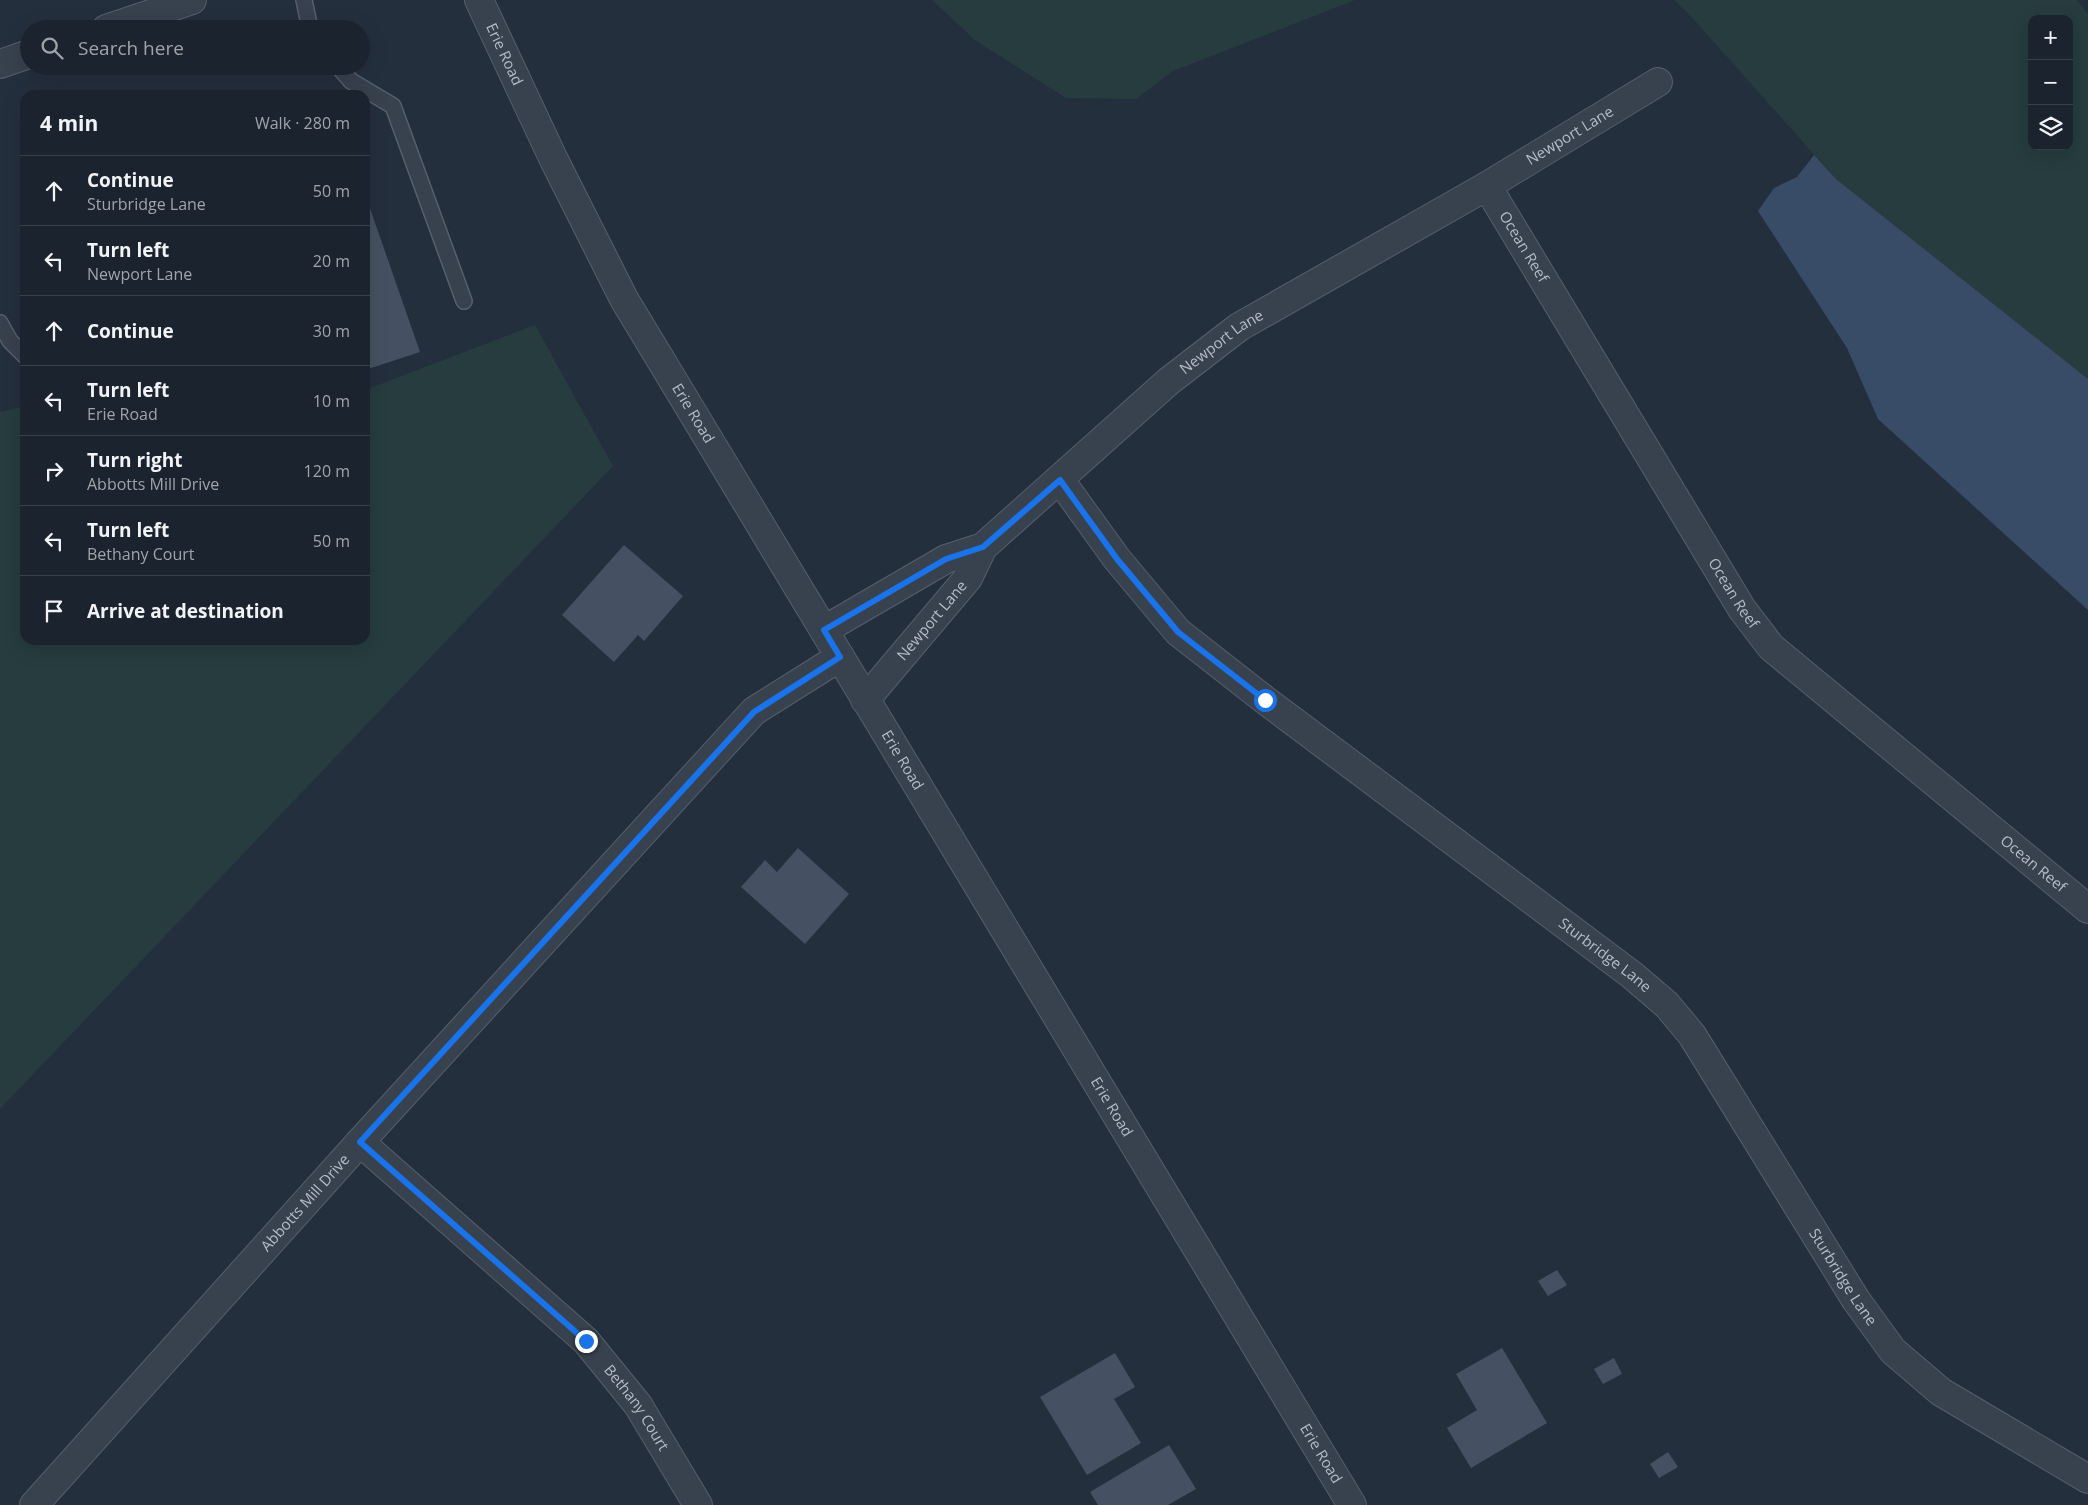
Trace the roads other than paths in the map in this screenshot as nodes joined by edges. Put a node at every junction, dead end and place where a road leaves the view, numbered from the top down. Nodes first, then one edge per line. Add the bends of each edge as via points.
1 (192, 0) edge
2 (304, 0) edge
3 (479, 0) edge
4 (133, 20) edge
5 (308, 20) edge
6 (20, 57) edge
7 (0, 64) edge
8 (346, 75) edge
9 (1658, 82) dead end
10 (366, 90) edge
11 (370, 92) edge
12 (1487, 186) junction
13 (464, 301) dead end
14 (0, 323) edge
15 (20, 351) edge
16 (1060, 480) junction
17 (983, 547) junction
18 (824, 630) junction
19 (840, 657) junction
20 (866, 700) junction
21 (2088, 910) edge
22 (360, 1142) junction
23 (2088, 1479) edge
24 (34, 1505) edge
25 (698, 1505) edge
26 (1352, 1505) edge

1 - 4 street
2 - 5 lane
3 - 18 street, Erie Road via 624,299
6 - 7 street
8 - 10 lane
9 - 12 street, Newport Lane
11 - 13 lane via 393,106
12 - 16 street, Newport Lane via 1239,328 1169,381
12 - 21 street, Ocean Reef via 1742,609 1771,647
14 - 15 lane
16 - 17 street, Newport Lane
16 - 23 street, Sturbridge Lane via 1117,559 1178,632 1632,975 1667,1005 1692,1035 1856,1300 1893,1351 1941,1392
17 - 18 street via 946,559
17 - 20 street, Newport Lane via 968,578
18 - 19 street, Erie Road
19 - 20 street, Erie Road
19 - 22 street, Abbotts Mill Drive via 754,712
20 - 26 street, Erie Road
22 - 24 street, Abbotts Mill Drive
22 - 25 street, Bethany Court via 586,1341 638,1405

